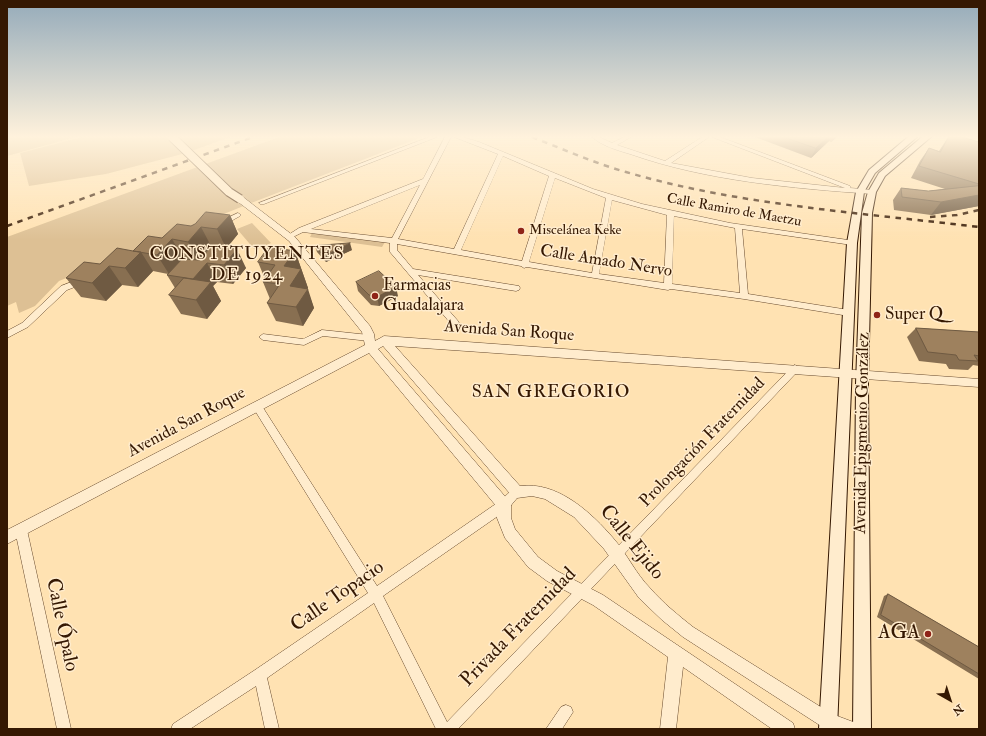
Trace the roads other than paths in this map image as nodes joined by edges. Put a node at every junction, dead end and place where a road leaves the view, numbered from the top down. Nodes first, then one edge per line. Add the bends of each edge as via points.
1 (208, 171) edge
2 (216, 171) edge
3 (344, 171) edge
4 (430, 171) edge
5 (493, 171) edge
6 (546, 171) edge
7 (703, 171) edge
8 (806, 171) edge
9 (873, 171) edge
10 (886, 171) edge
11 (553, 174) junction
12 (426, 180) junction
13 (860, 192) junction
14 (872, 192) junction
15 (609, 197) junction
16 (240, 199) junction
17 (262, 203) dead end
18 (671, 214) junction
19 (238, 216) dead end
20 (216, 225) edge
21 (738, 226) junction
22 (302, 230) junction
23 (290, 237) junction
24 (394, 241) junction
25 (852, 243) junction
26 (456, 252) junction
27 (524, 265) junction
28 (411, 271) junction
29 (93, 276) edge
30 (595, 276) junction
31 (668, 287) junction
32 (516, 288) dead end
33 (744, 296) junction
34 (849, 313) junction
35 (455, 323) dead end
36 (7, 335) edge
37 (263, 337) dead end
38 (369, 340) junction
39 (387, 341) junction
40 (795, 369) junction
41 (854, 374) junction
42 (979, 383) edge
43 (257, 406) junction
44 (517, 492) junction
45 (504, 505) junction
46 (21, 530) junction
47 (7, 537) edge
48 (617, 556) junction
49 (582, 591) junction
50 (376, 595) junction
51 (676, 654) junction
52 (260, 675) junction
53 (566, 712) dead end
54 (828, 725) edge
55 (64, 729) edge
56 (178, 729) edge
57 (272, 729) edge
58 (443, 729) edge
59 (449, 729) edge
60 (553, 729) edge
61 (668, 729) edge
62 (787, 729) edge
63 (850, 729) edge
64 (862, 729) edge

1 - 16 street, bridge
2 - 16 street
3 - 17 street
4 - 12 street
5 - 26 street
6 - 11 street, Calle Ramiro de Maetzu
7 - 13 street
8 - 13 street
9 - 13 main road, Avenida Epigmenio González
10 - 14 main road, Avenida Epigmenio González
11 - 15 street, Calle Ramiro de Maetzu
11 - 27 street
12 - 22 street
12 - 24 street
13 - 14 street
13 - 25 main road, Avenida Epigmenio González
14 - 41 main road, Avenida Epigmenio González via 867,213
15 - 18 street, Calle Ramiro de Maetzu
15 - 30 street
16 - 23 street
18 - 21 street, Calle Ramiro de Maetzu
18 - 31 street
19 - 20 street
21 - 25 street, Calle Ramiro de Maetzu
21 - 33 street
22 - 23 street
22 - 24 street, Calle Amado Nervo
23 - 38 street
24 - 26 street, Calle Amado Nervo
24 - 28 street via 393,250
25 - 34 main road, Avenida Epigmenio González
26 - 27 street, Calle Amado Nervo
27 - 30 street, Calle Amado Nervo
28 - 32 street
28 - 35 street
29 - 36 street via 64,288 25,325
30 - 31 street, Calle Amado Nervo
31 - 33 street, Calle Amado Nervo
33 - 34 street, Calle Amado Nervo
34 - 41 main road, Avenida Epigmenio González
37 - 38 street via 304,342 322,333
38 - 39 street, Avenida San Roque
38 - 43 street, Avenida San Roque
38 - 45 street
39 - 40 street, Avenida San Roque
39 - 44 street
40 - 41 street, Avenida San Roque
40 - 48 street, Prolongación Fraternidad
41 - 42 street, Avenida San Roque
41 - 54 main road, Avenida Epigmenio González
41 - 64 main road, Avenida Epigmenio González
43 - 46 street, Avenida San Roque
43 - 50 street
44 - 45 street, Calle Topacio
44 - 48 street, Calle Ejido via 532,490 561,500 598,531
45 - 49 street via 504,518 510,533 532,562 552,576
45 - 50 street, Calle Topacio
46 - 47 street, Avenida San Roque
46 - 55 street, Calle Ópalo
48 - 49 street, Privada Fraternidad
48 - 54 street, Calle Ejido via 644,593 688,632
49 - 51 street
49 - 59 street, Privada Fraternidad
50 - 52 street, Calle Topacio
50 - 58 street
51 - 61 street
51 - 62 street
52 - 56 street, Calle Topacio
52 - 57 street
53 - 60 street
54 - 63 street, Calle Ejido

